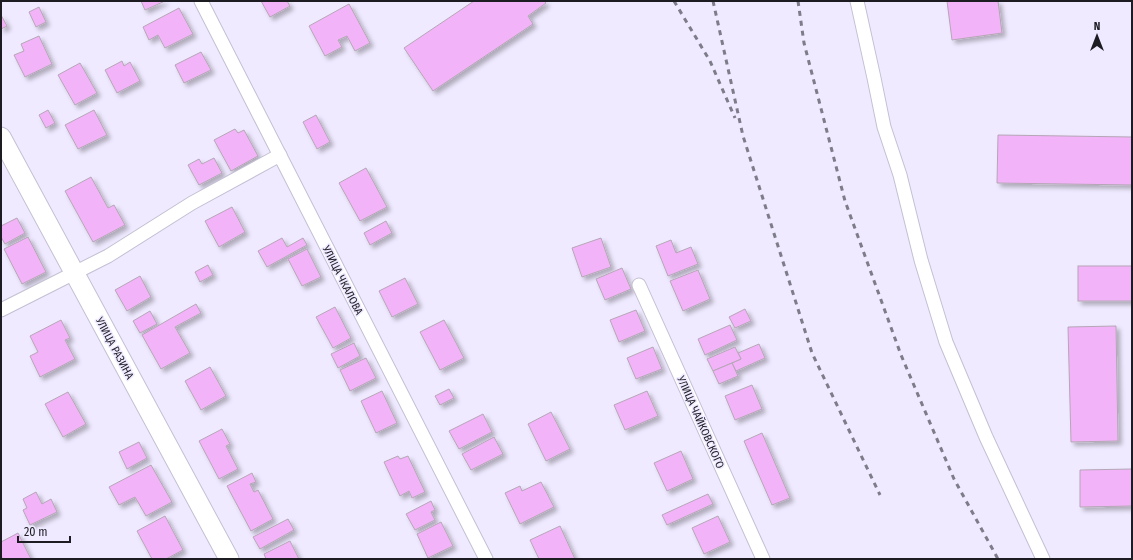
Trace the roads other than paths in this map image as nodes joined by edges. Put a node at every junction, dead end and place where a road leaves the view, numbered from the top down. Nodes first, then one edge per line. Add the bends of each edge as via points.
1 (201, 1) edge
2 (857, 1) edge
3 (1, 137) edge
4 (280, 155) junction
5 (75, 273) junction
6 (639, 285) dead end
7 (1, 310) edge
8 (229, 559) edge
9 (486, 559) edge
10 (763, 559) edge
11 (1043, 559) edge

1 - 4 street, УЛИЦА ЧКАЛОВА
2 - 11 street via 884,127 900,175 921,260 946,342 986,437
3 - 5 street, УЛИЦА РАЗИНА
4 - 5 street via 192,202 108,256
4 - 9 street, УЛИЦА ЧКАЛОВА
5 - 7 street
5 - 8 street, УЛИЦА РАЗИНА
6 - 10 street, УЛИЦА ЧАЙКОВСКОГО

